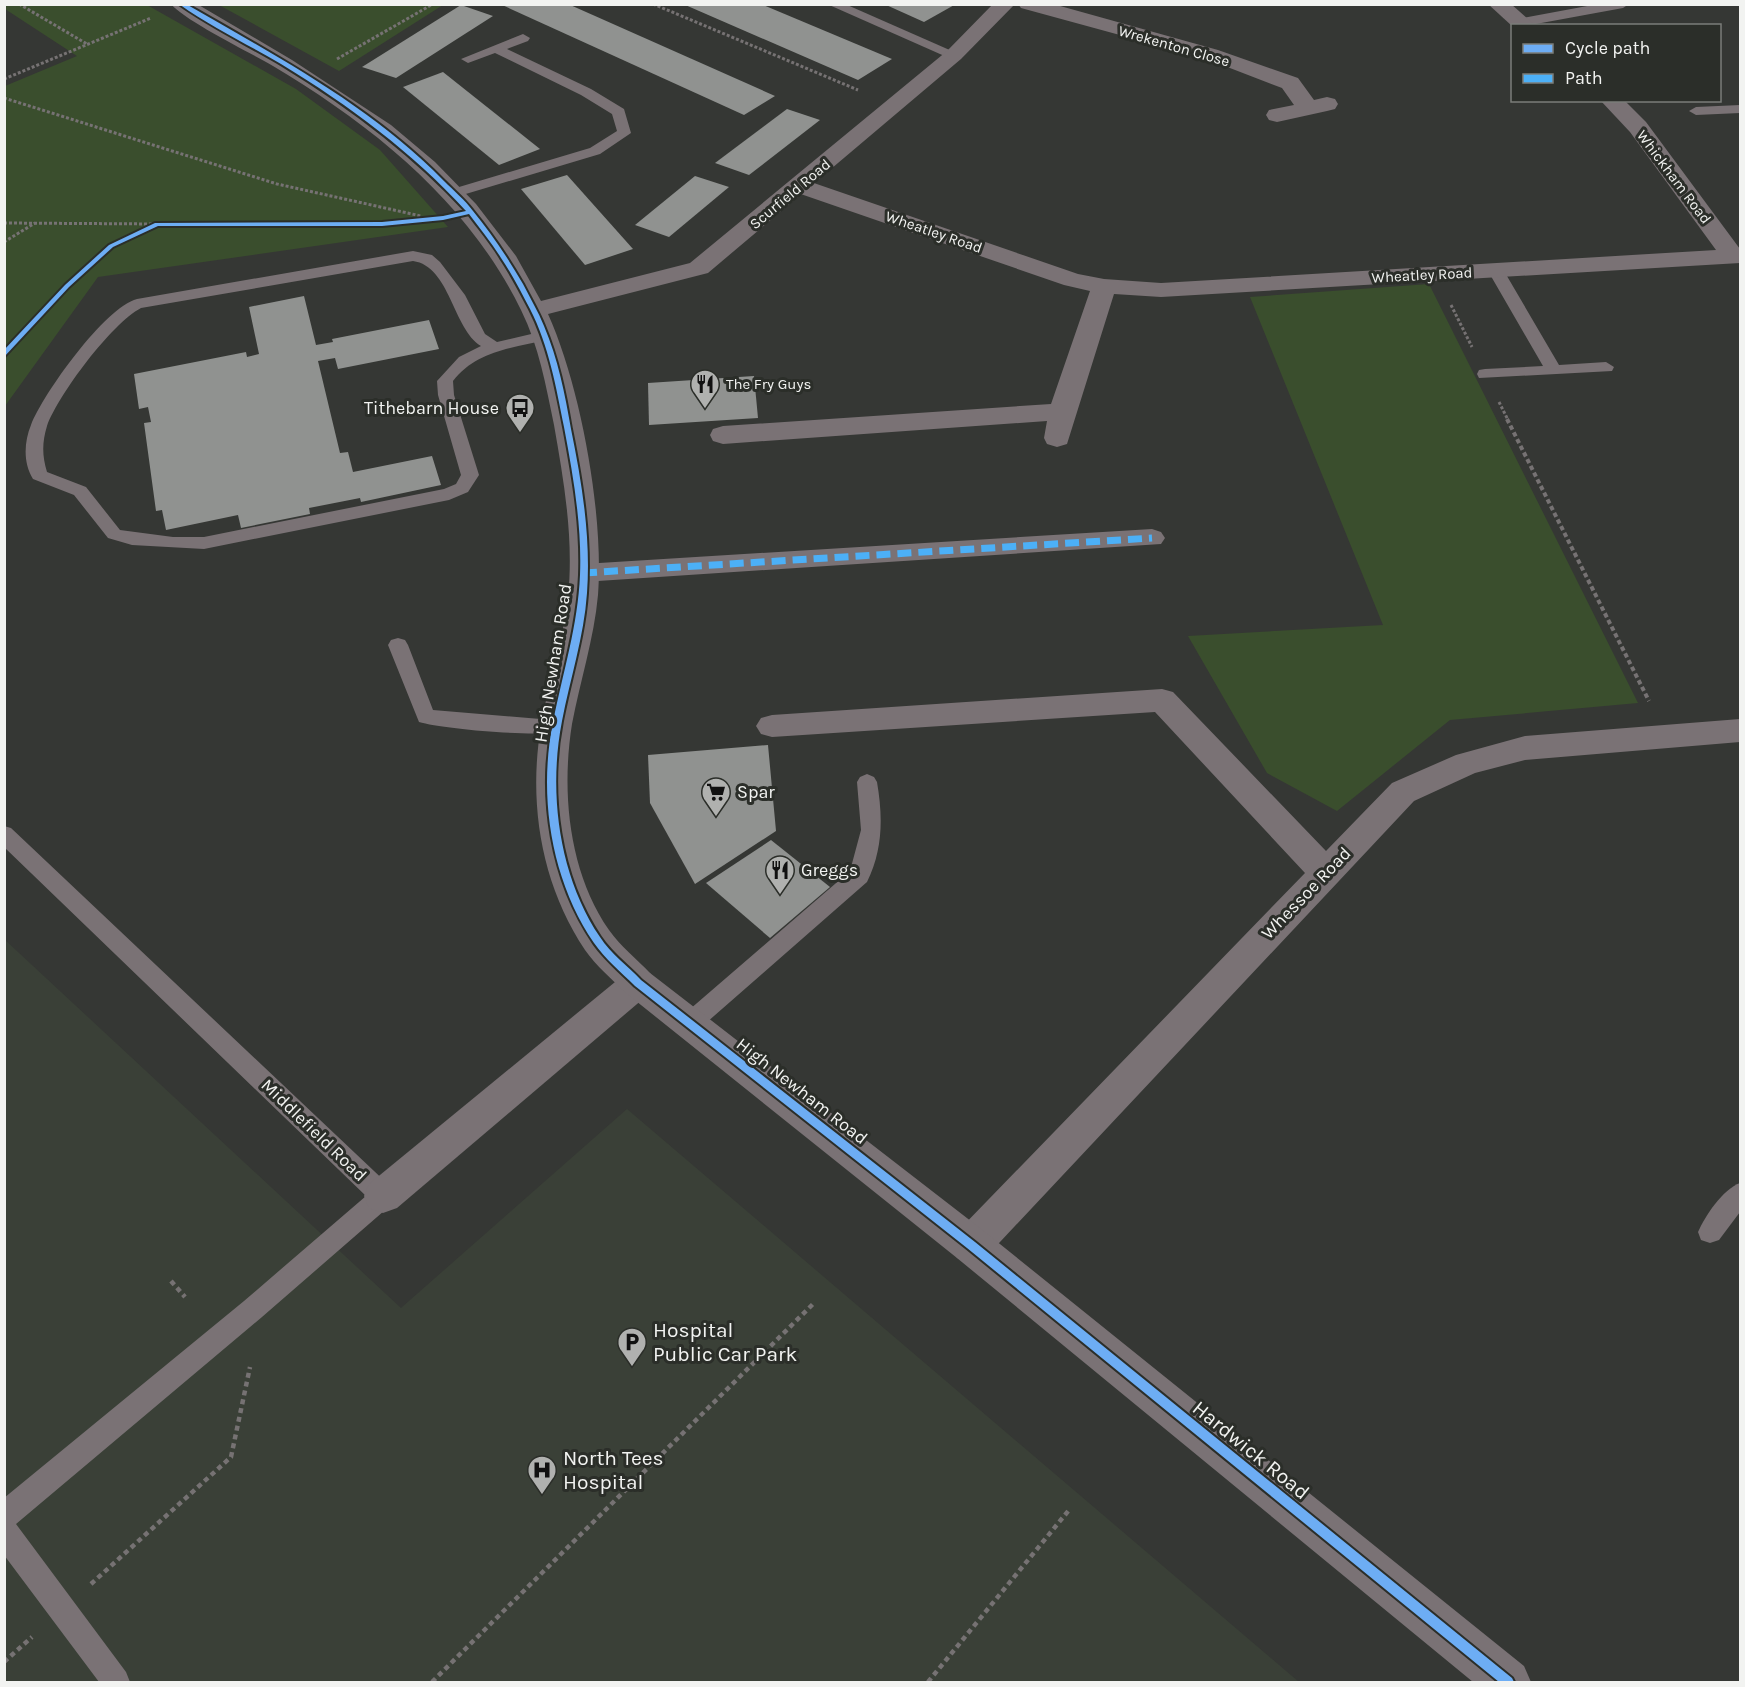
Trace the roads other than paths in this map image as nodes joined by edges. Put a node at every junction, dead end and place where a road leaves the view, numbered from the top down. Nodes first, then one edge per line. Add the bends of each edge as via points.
1 (181, 4) edge
2 (833, 4) edge
3 (1005, 4) edge
4 (1028, 4) edge
5 (1498, 4) edge
6 (1623, 4) edge
7 (1524, 24) edge
8 (523, 38) dead end
9 (497, 49) junction
10 (954, 55) junction
11 (468, 59) dead end
12 (1613, 102) edge
13 (1740, 109) edge
14 (1696, 111) dead end
15 (1276, 115) dead end
16 (800, 186) junction
17 (454, 193) junction
18 (1737, 256) edge
19 (1496, 271) junction
20 (1104, 286) junction
21 (539, 323) junction
22 (496, 348) junction
23 (1606, 367) dead end
24 (1554, 370) junction
25 (1485, 374) road end
26 (1062, 411) junction
27 (723, 435) dead end
28 (1056, 438) dead end
29 (1152, 538) dead end
30 (583, 573) junction
31 (398, 645) dead end
32 (557, 726) junction
33 (772, 726) dead end
34 (1740, 731) edge
35 (867, 782) dead end
36 (4, 834) edge
37 (1326, 873) junction
38 (638, 983) junction
39 (690, 1023) junction
40 (1740, 1194) edge
41 (383, 1196) junction
42 (1710, 1232) dead end
43 (971, 1245) junction
44 (4, 1516) edge
45 (4, 1531) edge
46 (116, 1683) edge
47 (1508, 1683) edge

1 - 17 street, High Newham Road via 309,77 394,136
2 - 10 lane
3 - 10 street, Scurfield Road
4 - 15 street, Wrekenton Close via 1211,54 1290,83 1318,106
5 - 7 street
6 - 7 lane
8 - 9 lane
9 - 11 lane
9 - 17 lane via 619,112 624,133 595,151
10 - 16 street, Scurfield Road
12 - 18 street, Whickham Road via 1638,127
13 - 14 lane
16 - 20 street, Wheatley Road via 1073,280
16 - 21 street, Scurfield Road via 699,268
17 - 21 street, High Newham Road via 501,249
18 - 19 street, Wheatley Road
19 - 20 street, Wheatley Road via 1161,290
19 - 24 lane
20 - 26 street
21 - 22 lane
21 - 30 street, High Newham Road via 555,364 583,504
22 - 22 lane via 464,358 445,381 470,475 462,488 449,494 204,543 173,543 114,534 80,491 39,475 33,460 37,431 47,406 115,317 137,304 413,256 427,258 435,265 457,295 478,337
23 - 24 lane
24 - 25 lane
26 - 27 street via 796,422
26 - 28 street
29 - 30 street
30 - 32 street, High Newham Road via 575,653
31 - 32 lane via 426,717
32 - 38 street, High Newham Road via 551,789 565,876 598,940
33 - 37 street via 1162,700
34 - 37 street, Whessoe Road via 1525,748 1467,763 1403,792
35 - 39 lane via 874,816 859,876
36 - 41 lane, Middlefield Road
37 - 43 street, Whessoe Road
38 - 39 street, High Newham Road
38 - 41 street, Middlefield Road
39 - 43 street, High Newham Road
40 - 42 lane
41 - 44 lane via 254,1309
43 - 47 street, Hardwick Road
45 - 46 lane

